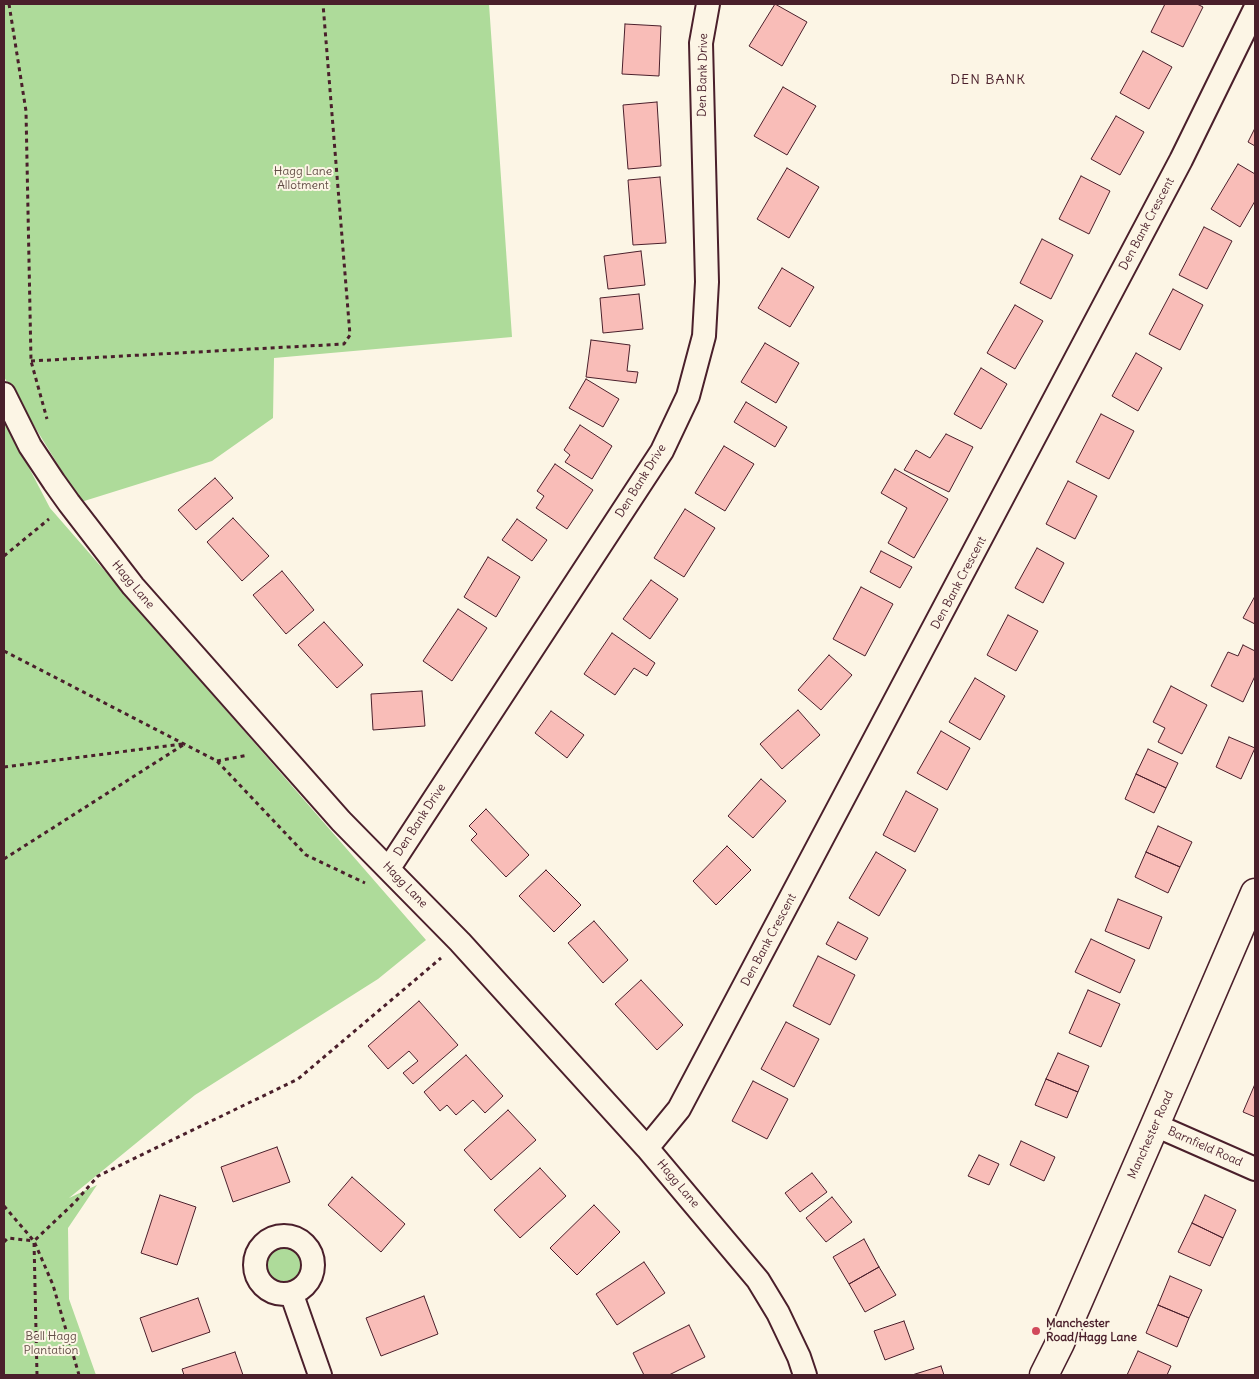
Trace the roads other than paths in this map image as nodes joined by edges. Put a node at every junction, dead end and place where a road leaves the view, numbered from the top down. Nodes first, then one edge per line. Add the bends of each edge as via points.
1 (708, 4) edge
2 (1255, 9) edge
3 (4, 394) edge
4 (386, 864) junction
5 (1255, 893) edge
6 (1155, 1125) junction
7 (647, 1148) junction
8 (1255, 1169) edge
9 (292, 1295) dead end
10 (320, 1375) edge
11 (805, 1375) edge
12 (1044, 1375) edge

1 - 4 street, Den Bank Drive via 701,43 707,282 704,336 688,396 662,451
2 - 7 street, Den Bank Crescent via 1181,160 684,1100
3 - 4 street, Hagg Lane via 30,446 68,503 133,586 341,821
4 - 7 street, Hagg Lane
5 - 6 main road, Manchester Road
6 - 8 street, Barnfield Road
6 - 12 main road, Manchester Road
7 - 11 street, Hagg Lane via 758,1280 778,1314
9 - 10 street

